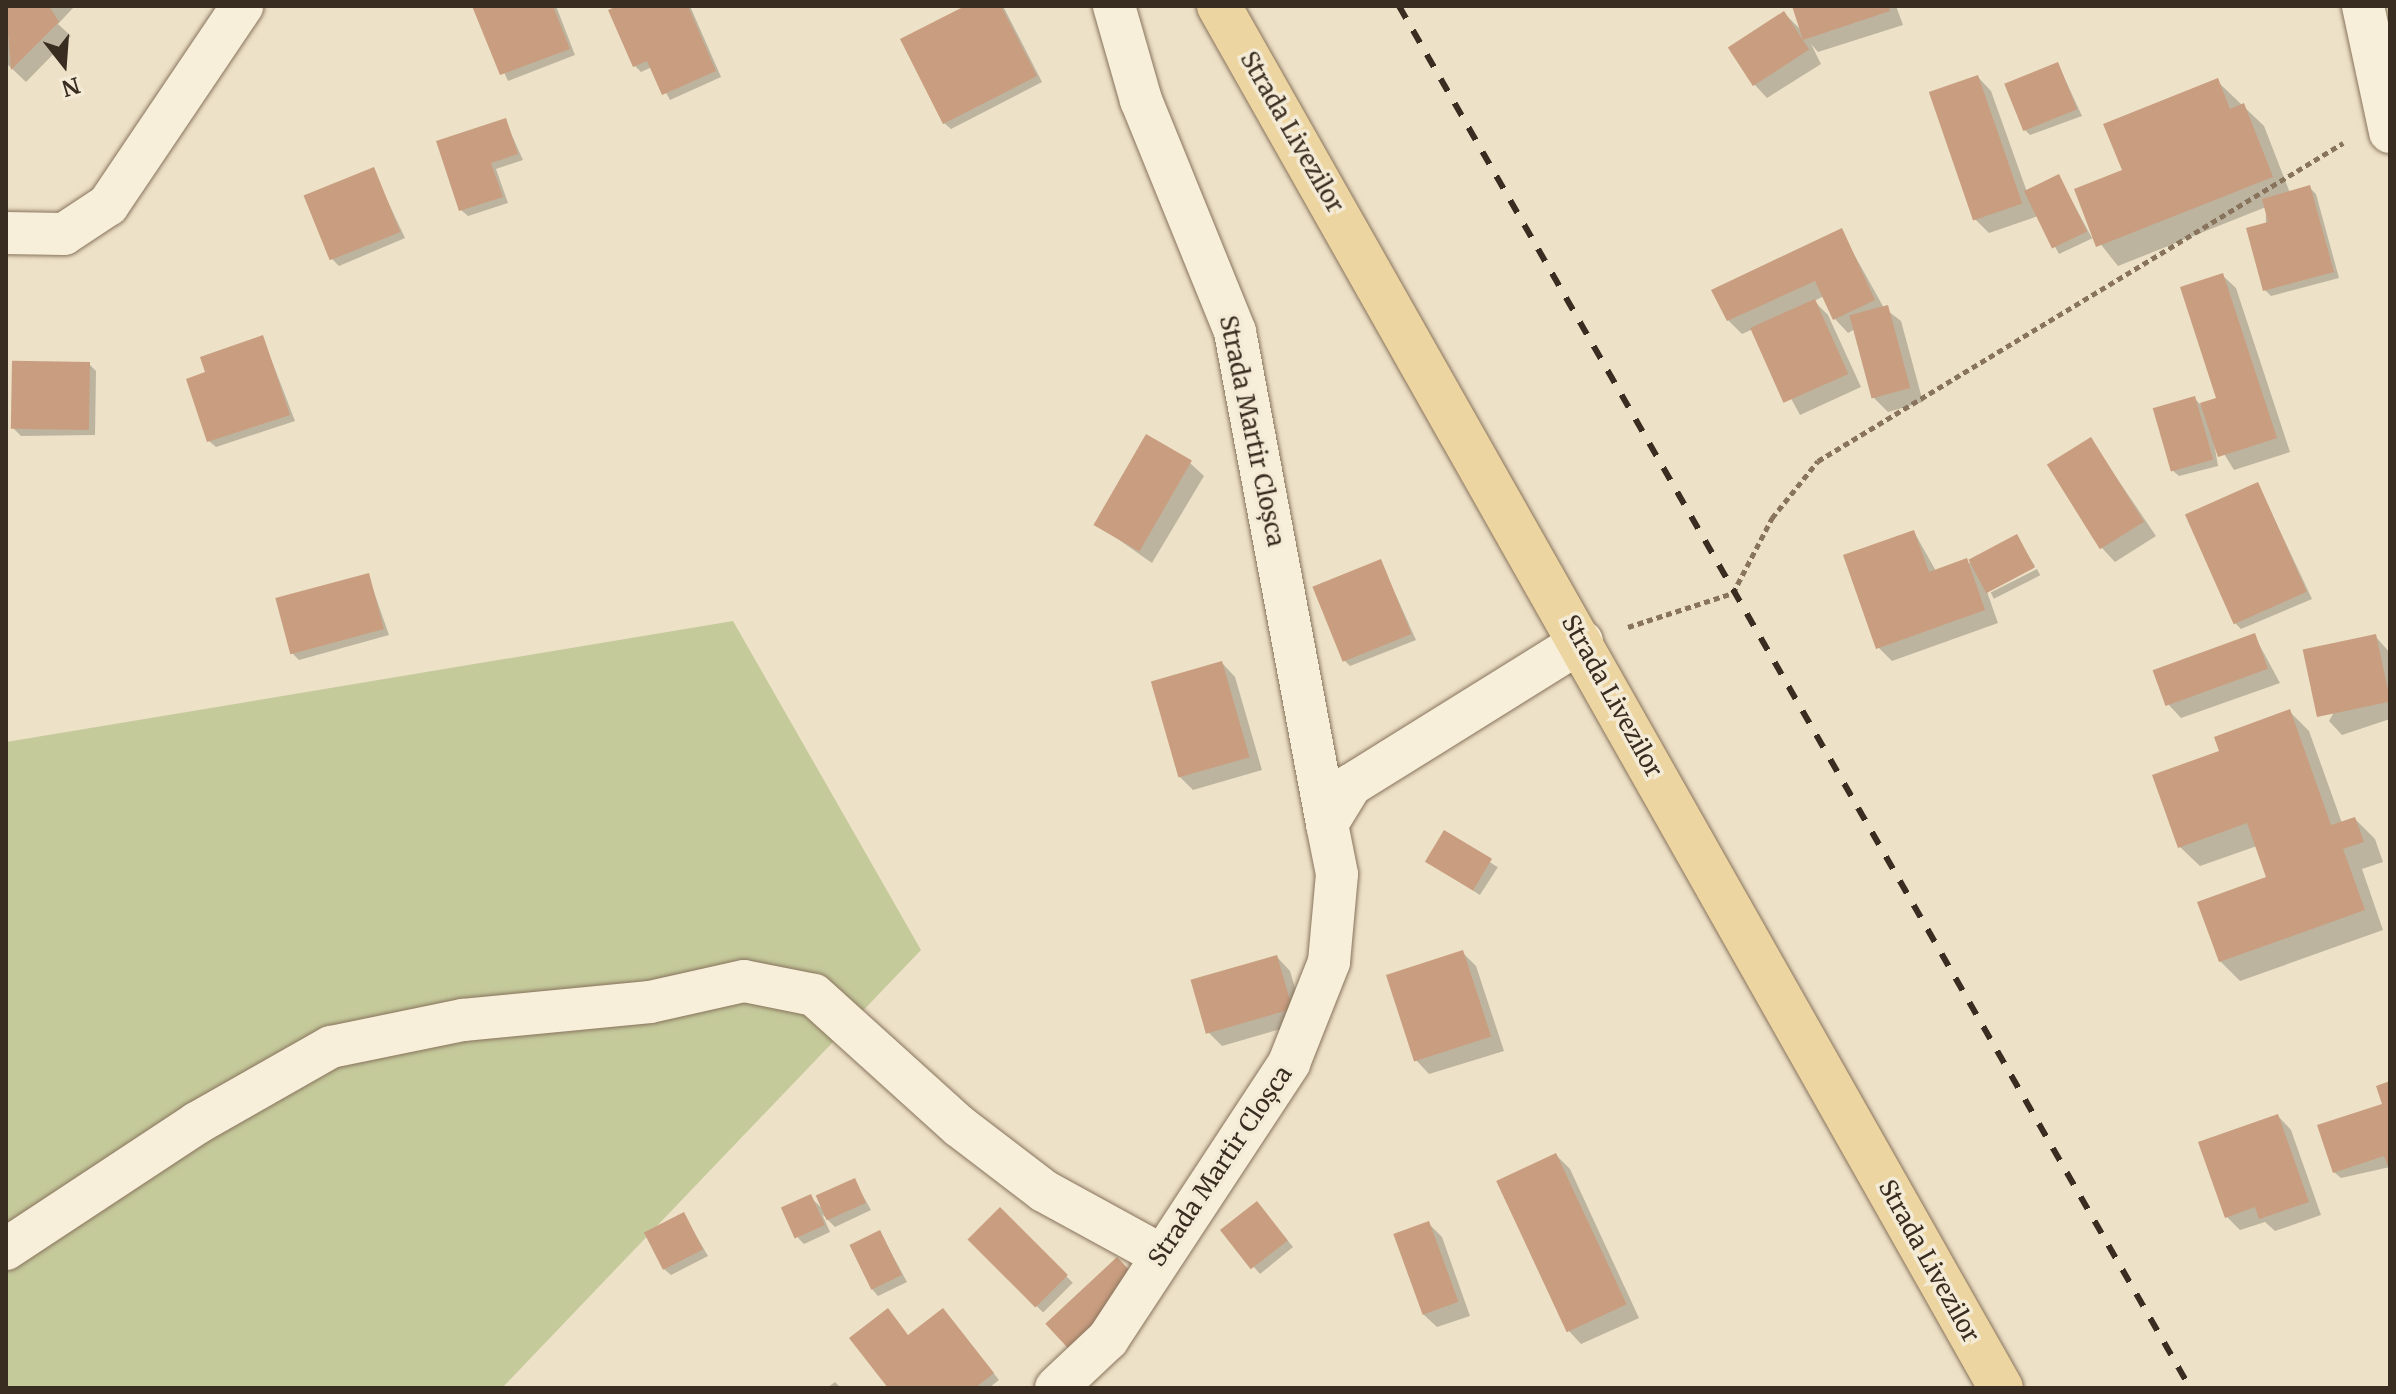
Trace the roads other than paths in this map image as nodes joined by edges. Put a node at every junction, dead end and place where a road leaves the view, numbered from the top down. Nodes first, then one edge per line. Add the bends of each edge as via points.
1 (242, 6) edge
2 (1114, 6) edge
3 (1219, 6) edge
4 (2363, 6) edge
5 (2389, 124) edge
6 (6, 233) edge
7 (1582, 641) junction
8 (1327, 824) junction
9 (6, 1249) edge
10 (1159, 1254) junction
11 (1056, 1388) edge
12 (2001, 1388) edge

1 - 6 street via 108,205 64,234
2 - 8 street, Strada Martir Cloșca via 1141,100 1235,332
3 - 7 main road, Strada Livezilor
4 - 5 street
7 - 8 street via 1381,762 1351,785
7 - 12 main road, Strada Livezilor
8 - 10 street, Strada Martir Cloșca via 1337,913 1314,1012 1266,1105
9 - 10 street via 197,1123 331,1047 463,1020 650,1002 744,981 814,995 959,1126 1044,1191
10 - 11 street, Strada Martir Cloșca via 1108,1339

